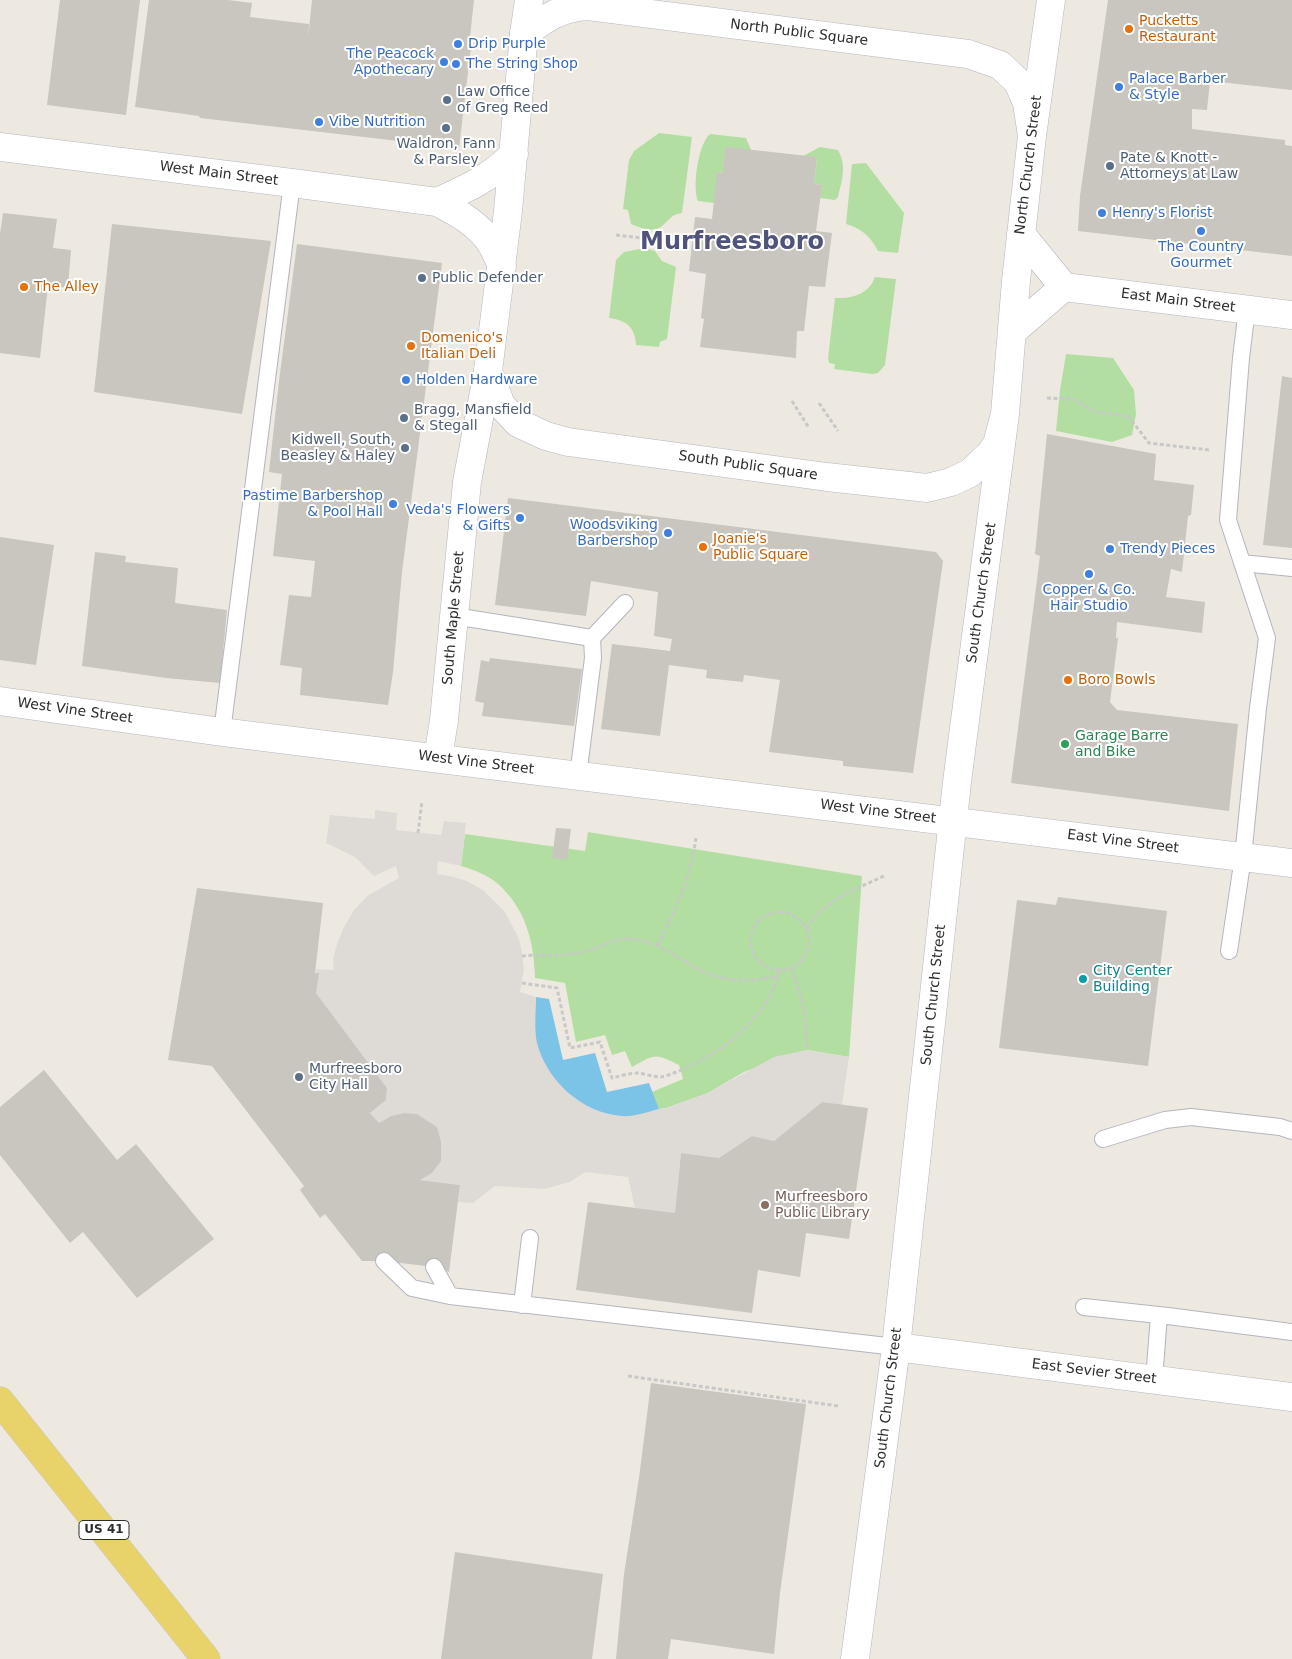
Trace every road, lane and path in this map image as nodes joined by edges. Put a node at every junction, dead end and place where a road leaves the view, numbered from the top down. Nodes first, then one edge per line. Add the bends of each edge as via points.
1 (528, 0) edge
2 (1051, 0) edge
3 (524, 34) junction
4 (1032, 136) junction
5 (0, 147) edge
6 (514, 154) junction
7 (292, 183) junction
8 (437, 202) junction
9 (1021, 234) junction
10 (616, 235) dead end
11 (682, 243) dead end
12 (502, 266) junction
13 (1064, 287) junction
14 (1247, 309) junction
15 (1292, 315) edge
16 (1012, 332) junction
17 (488, 370) junction
18 (1047, 398) dead end
19 (792, 401) dead end
20 (819, 403) dead end
21 (1005, 414) junction
22 (809, 428) dead end
23 (838, 431) dead end
24 (1233, 453) junction
25 (1242, 563) junction
26 (1292, 568) edge
27 (625, 603) dead end
28 (454, 616) junction
29 (592, 638) junction
30 (0, 701) edge
31 (222, 732) junction
32 (438, 758) junction
33 (578, 776) junction
34 (422, 801) dead end
35 (953, 821) junction
36 (418, 833) dead end
37 (696, 838) dead end
38 (1243, 857) junction
39 (1292, 862) edge
40 (886, 874) dead end
41 (807, 929) junction
42 (658, 945) junction
43 (1229, 950) dead end
44 (522, 956) dead end
45 (791, 968) junction
46 (780, 971) junction
47 (778, 975) junction
48 (522, 983) dead end
49 (807, 1050) dead end
50 (1292, 1131) edge
51 (1103, 1140) dead end
52 (530, 1238) dead end
53 (384, 1261) dead end
54 (434, 1267) dead end
55 (450, 1296) junction
56 (522, 1305) junction
57 (1084, 1307) dead end
58 (1159, 1315) junction
59 (1292, 1332) edge
60 (896, 1347) junction
61 (628, 1376) dead end
62 (1154, 1380) junction
63 (1292, 1397) edge
64 (0, 1401) edge
65 (838, 1406) dead end
66 (206, 1659) edge
67 (855, 1659) edge

1 - 3 street, South Maple Street
2 - 4 street, North Church Street
3 - 4 street, North Public Square via 557,12 588,6 968,54 1000,66 1018,82 1027,104
3 - 6 street, South Maple Street
4 - 9 street, North Church Street
5 - 7 street, West Main Street
6 - 8 street via 482,181
6 - 12 street, South Maple Street
7 - 8 street, West Main Street
7 - 31 lane
8 - 12 street, West Main Street via 459,213 478,229 491,243
9 - 13 street
9 - 16 street, North Church Street
10 - 11 path
12 - 17 street, South Maple Street
13 - 14 street, East Main Street
13 - 16 street
14 - 15 street, East Main Street
14 - 24 lane
16 - 21 street, South Church Street
17 - 21 street, South Public Square via 501,405 518,423 546,436 827,477 927,488 970,474 998,444
17 - 28 street, South Maple Street via 467,482
18 - 24 path via 1074,399 1095,412 1128,416 1149,443
19 - 22 path
20 - 23 path
21 - 35 street, South Church Street
24 - 25 lane via 1228,520
25 - 26 lane
25 - 38 lane via 1267,638
27 - 29 lane
28 - 29 lane
28 - 32 street, South Maple Street
29 - 33 lane via 593,658
30 - 31 street, West Vine Street
31 - 32 street, West Vine Street
32 - 33 street, West Vine Street
33 - 35 street, West Vine Street
34 - 36 path
35 - 38 street, East Vine Street
35 - 60 street, South Church Street
37 - 42 path via 687,883
38 - 39 street, East Vine Street
38 - 43 lane
40 - 41 path via 827,906 811,920
41 - 45 path via 808,948 804,957
41 - 46 path via 794,915 775,912 765,915 752,930 751,948 755,957 770,969
42 - 44 path via 621,938 584,952
42 - 47 path via 710,974 730,980 759,980
45 - 46 path
45 - 49 path via 802,995
46 - 47 path
47 - 48 path via 765,1004 740,1034 709,1057 661,1077 636,1073 612,1078 600,1042 570,1048 558,988
50 - 51 lane via 1191,1117 1166,1120
52 - 56 lane
53 - 55 lane via 412,1288
54 - 55 lane
55 - 56 lane
56 - 60 lane
57 - 58 lane
58 - 59 lane
58 - 62 lane
60 - 62 street, East Sevier Street
60 - 67 street, South Church Street
61 - 65 path
62 - 63 street, East Sevier Street
64 - 66 main road, US 41

